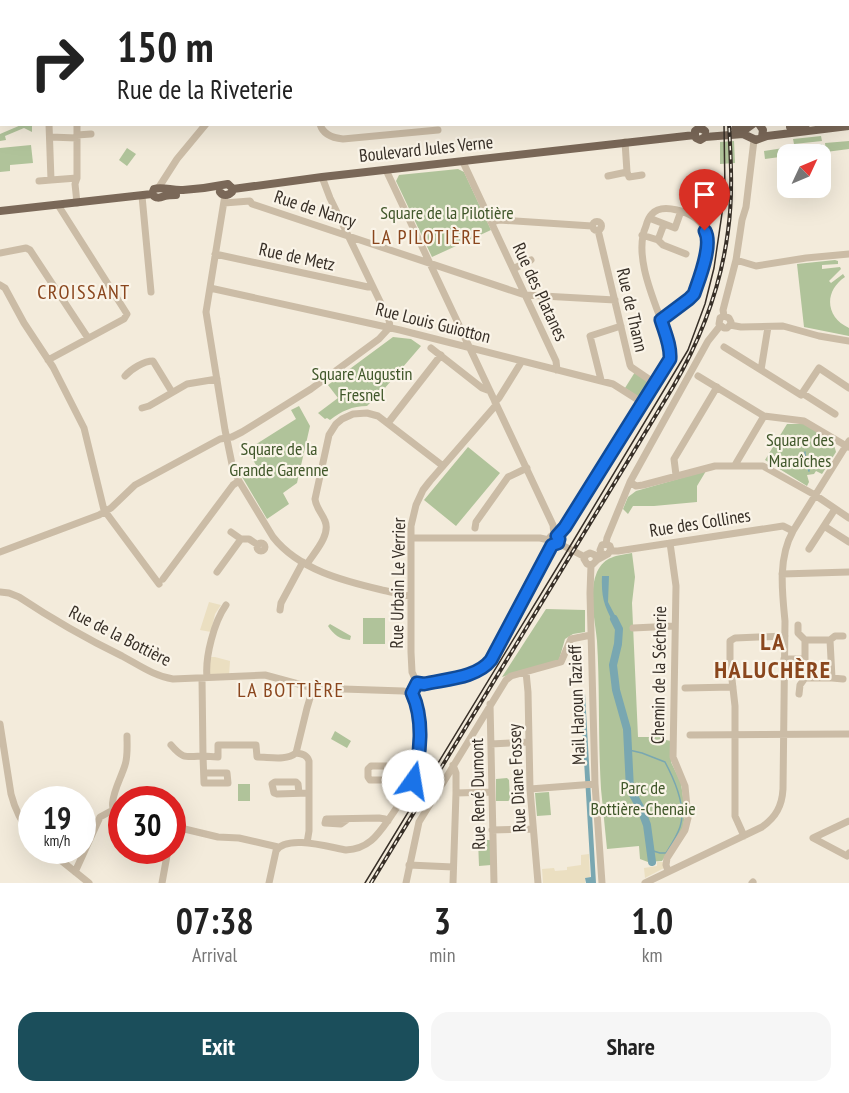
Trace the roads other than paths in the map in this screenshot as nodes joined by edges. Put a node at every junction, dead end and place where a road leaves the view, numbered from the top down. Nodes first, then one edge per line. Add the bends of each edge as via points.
1 (49, 126) edge
2 (77, 126) edge
3 (204, 126) edge
4 (320, 126) edge
5 (794, 126) edge
6 (849, 126) edge
7 (438, 130) dead end
8 (701, 131) edge
9 (755, 131) edge
10 (91, 134) dead end
11 (77, 136) junction
12 (50, 138) junction
13 (625, 142) junction
14 (463, 162) junction
15 (386, 170) junction
16 (627, 172) junction
17 (642, 175) dead end
18 (608, 176) dead end
19 (322, 177) junction
20 (76, 178) junction
21 (51, 180) junction
22 (39, 181) dead end
23 (243, 187) junction
24 (163, 191) junction
25 (222, 194) junction
26 (141, 196) junction
27 (250, 201) junction
28 (77, 203) junction
29 (58, 205) junction
30 (0, 211) edge
31 (681, 211) junction
32 (651, 215) junction
33 (491, 222) junction
34 (664, 224) junction
35 (642, 235) junction
36 (350, 236) junction
37 (658, 240) junction
38 (0, 253) edge
39 (215, 254) junction
40 (686, 254) dead end
41 (849, 254) edge
42 (531, 260) dead end
43 (735, 260) junction
44 (430, 263) junction
45 (513, 269) junction
46 (0, 285) edge
47 (373, 287) junction
48 (210, 288) junction
49 (151, 292) dead end
50 (525, 295) junction
51 (615, 300) junction
52 (724, 316) junction
53 (661, 320) junction
54 (730, 325) junction
55 (621, 326) junction
56 (720, 326) junction
57 (390, 327) junction
58 (768, 327) junction
59 (88, 338) junction
60 (849, 340) edge
61 (469, 347) junction
62 (724, 347) dead end
63 (431, 348) dead end
64 (441, 355) junction
65 (48, 360) junction
66 (522, 361) junction
67 (557, 370) junction
68 (761, 370) junction
69 (125, 376) dead end
70 (698, 376) dead end
71 (217, 379) junction
72 (601, 380) junction
73 (656, 384) junction
74 (717, 387) junction
75 (849, 388) edge
76 (490, 391) junction
77 (172, 393) junction
78 (802, 393) junction
79 (496, 403) junction
80 (643, 403) junction
81 (142, 408) dead end
82 (835, 414) dead end
83 (764, 416) junction
84 (388, 423) junction
85 (227, 437) junction
86 (848, 445) edge
87 (735, 465) junction
88 (443, 466) junction
89 (526, 468) junction
90 (676, 476) junction
91 (239, 481) junction
92 (630, 482) junction
93 (815, 495) junction
94 (835, 509) junction
95 (105, 512) junction
96 (849, 518) edge
97 (824, 526) junction
98 (475, 528) dead end
99 (793, 531) junction
100 (231, 532) dead end
101 (270, 533) junction
102 (412, 538) junction
103 (240, 539) junction
104 (554, 540) junction
105 (849, 542) edge
106 (670, 543) junction
107 (605, 549) junction
108 (809, 549) dead end
109 (0, 552) edge
110 (591, 558) junction
111 (305, 563) junction
112 (217, 572) dead end
113 (849, 572) edge
114 (782, 574) junction
115 (0, 592) edge
116 (410, 596) junction
117 (226, 605) dead end
118 (280, 610) dead end
119 (798, 625) dead end
120 (674, 626) junction
121 (633, 628) dead end
122 (591, 635) junction
123 (785, 636) junction
124 (843, 636) dead end
125 (806, 640) junction
126 (830, 640) junction
127 (784, 659) junction
128 (805, 659) junction
129 (526, 672) junction
130 (205, 677) junction
131 (805, 678) junction
132 (832, 678) junction
133 (843, 679) dead end
134 (417, 683) junction
135 (733, 687) junction
136 (313, 688) junction
137 (685, 688) dead end
138 (412, 693) junction
139 (799, 694) dead end
140 (490, 704) junction
141 (0, 724) edge
142 (849, 734) edge
143 (690, 735) dead end
144 (735, 735) junction
145 (784, 735) junction
146 (127, 736) dead end
147 (528, 742) junction
148 (491, 744) junction
149 (171, 746) dead end
150 (296, 753) junction
151 (203, 756) junction
152 (453, 765) junction
153 (402, 766) junction
154 (417, 768) junction
155 (204, 773) dead end
156 (595, 784) junction
157 (117, 786) edge
158 (530, 789) junction
159 (492, 792) junction
160 (298, 793) dead end
161 (309, 793) junction
162 (456, 793) junction
163 (108, 812) edge
164 (18, 815) edge
165 (348, 819) dead end
166 (849, 820) edge
167 (388, 821) junction
168 (186, 829) edge
169 (533, 829) junction
170 (492, 830) junction
171 (744, 836) junction
172 (307, 843) junction
173 (278, 847) junction
174 (849, 853) edge
175 (65, 864) edge
176 (165, 864) edge
177 (410, 865) junction
178 (453, 867) junction
179 (668, 871) junction
180 (75, 872) junction
181 (602, 882) edge
182 (89, 883) edge
183 (162, 883) edge
184 (269, 883) edge
185 (406, 883) edge
186 (453, 883) edge
187 (494, 883) edge
188 (538, 883) edge
189 (645, 883) edge

1 - 12 street
2 - 11 street
3 - 24 street via 160,184
4 - 7 street via 330,136 343,139
5 - 9 main road
6 - 9 main road
8 - 9 main road, Boulevard Jules Verne
8 - 13 main road, Boulevard Jules Verne
9 - 43 street
10 - 11 street
11 - 12 street
11 - 20 street
12 - 21 street
13 - 14 main road, Boulevard Jules Verne
13 - 16 street
14 - 15 main road, Boulevard Jules Verne
14 - 33 street, Rue des Platanes
15 - 19 main road, Boulevard Jules Verne
15 - 44 street
16 - 17 street via 629,177
16 - 18 street
19 - 23 main road, Boulevard Jules Verne
19 - 36 street
20 - 21 street
20 - 28 street
21 - 22 street
23 - 25 main road, Boulevard Jules Verne via 233,189 228,184
23 - 27 street, Rue de Nancy
24 - 25 main road
24 - 26 main road via 158,198 152,194
25 - 27 street, Rue de Nancy
25 - 39 street
26 - 28 main road
26 - 49 street
27 - 36 street, Rue de Nancy
28 - 29 main road
29 - 30 main road
29 - 59 street via 127,316
31 - 32 street via 660,209
31 - 34 street via 675,228
31 - 53 street via 699,220 708,236 707,249 694,294
32 - 34 street
32 - 35 street
33 - 45 street, Rue des Platanes
33 - 51 street, Rue de Thann via 595,228
34 - 37 street
35 - 37 street
35 - 53 street via 643,262
36 - 44 street, Rue de Nancy
36 - 47 street
37 - 40 street
38 - 59 street via 30,250
39 - 47 street, Rue de Metz
39 - 48 street
41 - 43 street via 756,266
42 - 45 street
43 - 52 street
44 - 50 street, Rue de Nancy
44 - 61 street
45 - 50 street, Rue des Platanes
46 - 65 street
47 - 57 street
48 - 57 street, Rue Louis Guiotton
48 - 71 street via 206,312
50 - 51 street, Rue de Nancy
50 - 67 street, Rue des Platanes
51 - 55 street, Rue de Thann
52 - 54 street via 729,318
52 - 56 street
53 - 73 street via 671,352
54 - 56 street
54 - 58 street
55 - 72 street via 590,336
55 - 73 street, Rue de Thann via 631,367
56 - 92 street
57 - 61 street, Rue Louis Guiotton
57 - 85 street via 311,389 242,432
58 - 60 street via 788,327
58 - 68 street
59 - 65 street
61 - 66 street, Rue Louis Guiotton
61 - 76 street
62 - 68 street
63 - 64 street
64 - 76 street
64 - 84 street
65 - 95 street via 84,428
66 - 67 street, Rue Louis Guiotton
66 - 79 street, Rue Urbain Le Verrier
67 - 72 street, Rue Louis Guiotton
68 - 78 street
69 - 77 street via 153,360
70 - 74 street
71 - 77 street via 187,384
71 - 85 street
72 - 80 street, Rue Louis Guiotton
73 - 80 street
74 - 83 street
74 - 90 street via 674,459
75 - 78 street via 819,368
76 - 79 street
77 - 81 street
78 - 82 street
79 - 88 street, Rue Urbain Le Verrier
79 - 89 street
80 - 104 street
83 - 86 street via 804,421
83 - 87 street
84 - 88 street
84 - 111 street via 372,414 353,414 336,424 329,435 315,499 326,524 325,533 317,552
85 - 91 street
85 - 95 street via 135,485
86 - 93 street
87 - 90 street
87 - 93 street via 765,466
88 - 102 street, Rue Urbain Le Verrier via 419,498 412,520
89 - 98 street via 508,477
89 - 104 street via 553,525
90 - 92 street via 636,486
91 - 95 street via 161,581
91 - 101 street
92 - 107 street
93 - 94 street
93 - 99 street
94 - 96 street
94 - 97 street
95 - 109 street
97 - 105 street
97 - 108 street
99 - 106 street, Rue des Collines via 783,526
99 - 114 street
100 - 103 street
101 - 103 street via 260,544
101 - 111 street via 284,549
102 - 104 street
102 - 116 street, Rue Urbain Le Verrier
103 - 112 street
104 - 110 street
104 - 134 street via 488,664 472,674
106 - 107 street, Rue des Collines via 618,552
106 - 120 street, Chemin de la Sécherie
107 - 110 street
110 - 122 street, Mail Haroun Tazieff
111 - 116 street via 350,582
111 - 118 street
113 - 114 street
114 - 123 street
115 - 130 street, Rue de la Bottière via 14,595 156,675 173,679
116 - 134 street, Rue Urbain Le Verrier via 411,661
117 - 130 street via 216,624
119 - 125 street via 798,633
120 - 121 street
120 - 179 street, Chemin de la Sécherie via 673,757 685,786 688,818 686,830 668,858
122 - 129 street via 571,639 561,662
122 - 156 street, Mail Haroun Tazieff
123 - 127 street
123 - 135 street via 732,639
124 - 126 street
125 - 126 street
125 - 128 street
126 - 132 street
127 - 128 street
127 - 145 street
128 - 131 street
129 - 140 street via 506,680
129 - 147 street, Rue Diane Fossey
130 - 136 street, Rue de la Bottière via 265,679
130 - 151 street
131 - 132 street
131 - 139 street
132 - 133 street
134 - 138 street
135 - 137 street
135 - 144 street
136 - 138 street, Rue de la Bottière
136 - 150 street
138 - 154 street via 417,703 420,740
140 - 148 street, Rue René Dumont
140 - 152 street
141 - 164 street via 10,794
142 - 145 street
143 - 144 street
144 - 145 street
144 - 171 street via 735,816
145 - 171 street via 779,808 762,827
146 - 157 street via 126,762
147 - 148 street
147 - 158 street, Rue Diane Fossey
148 - 159 street, Rue René Dumont
149 - 151 street via 183,756
150 - 151 street via 286,758 257,757 256,745 218,745 218,757
150 - 161 street via 305,755 309,762
151 - 155 street
152 - 162 street
152 - 177 street via 419,822
153 - 153 street via 371,766 368,777 398,780
153 - 154 street
154 - 167 street via 407,794
156 - 158 street
156 - 181 street, Mail Haroun Tazieff
158 - 169 street, Rue Diane Fossey
159 - 162 street
159 - 170 street, Rue René Dumont
160 - 161 street
161 - 172 street
162 - 178 street
163 - 180 street via 100,817
165 - 167 street
166 - 174 street via 813,838 847,856
167 - 172 street via 372,841 353,850
168 - 173 street
169 - 170 street
169 - 188 street, Rue Diane Fossey
170 - 187 street, Rue René Dumont
171 - 179 street
172 - 173 street
173 - 184 street
175 - 180 street
176 - 183 street
177 - 178 street
177 - 185 street
178 - 186 street
179 - 189 street
180 - 182 street

